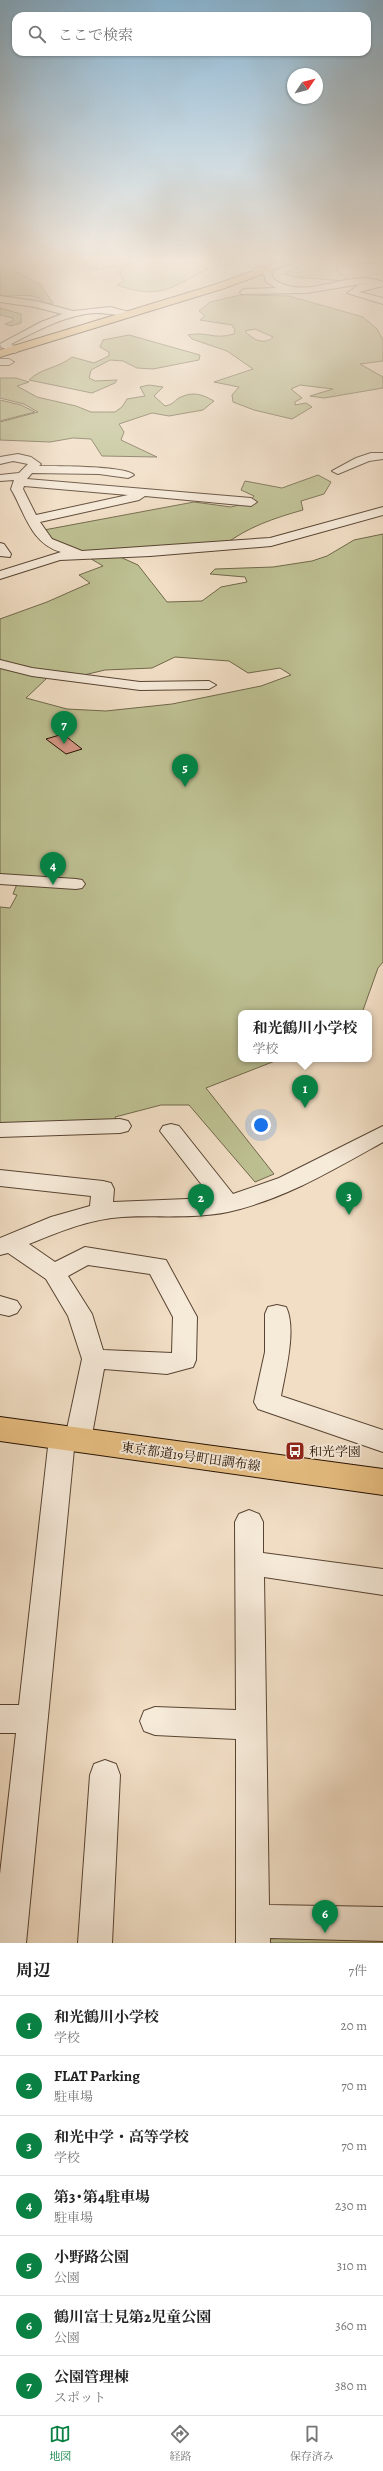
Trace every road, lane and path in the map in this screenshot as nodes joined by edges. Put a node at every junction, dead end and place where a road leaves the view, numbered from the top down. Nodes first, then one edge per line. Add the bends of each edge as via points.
1 (383, 456) edge
2 (383, 460) edge
3 (0, 461) edge
4 (338, 472) dead end
5 (24, 475) junction
6 (128, 475) dead end
7 (0, 478) edge
8 (139, 491) junction
9 (252, 502) dead end
10 (383, 512) edge
11 (32, 520) junction
12 (79, 554) junction
13 (0, 575) edge
14 (0, 664) edge
15 (209, 685) dead end
16 (0, 879) edge
17 (76, 884) dead end
18 (120, 1126) dead end
19 (0, 1130) edge
20 (171, 1131) dead end
21 (383, 1133) edge
22 (0, 1178) edge
23 (227, 1204) junction
24 (100, 1212) junction
25 (5, 1245) edge
26 (54, 1273) junction
27 (277, 1314) dead end
28 (94, 1359) junction
29 (0, 1429) edge
30 (70, 1439) junction
31 (383, 1441) edge
32 (383, 1482) edge
33 (249, 1522) dead end
34 (248, 1563) junction
35 (383, 1582) edge
36 (0, 1719) edge
37 (33, 1719) junction
38 (155, 1721) dead end
39 (250, 1725) junction
40 (105, 1775) dead end
41 (383, 1924) edge
42 (252, 1932) edge
43 (9, 1943) edge
44 (96, 1943) edge

1 - 2 street
1 - 4 street via 375,455
3 - 5 street via 6,457 25,459 35,464
5 - 6 street via 99,471
5 - 7 street
5 - 8 street
5 - 11 street via 17,489
8 - 9 street
8 - 11 street via 139,497
10 - 12 street via 271,542 150,552
11 - 12 street via 50,543
12 - 13 street via 49,558
14 - 15 street via 32,672 140,686
16 - 17 street
18 - 19 street
20 - 23 street
21 - 23 street via 266,1193
22 - 24 street via 103,1188
23 - 24 street via 183,1209 120,1209
24 - 25 street via 58,1224
25 - 26 street
26 - 28 street via 80,1314
26 - 28 street via 85,1256 158,1266 185,1317 184,1360 167,1364
27 - 31 street via 277,1352 267,1402
28 - 30 street
29 - 30 main road, 東京都道19号町田調布線
30 - 32 main road, 東京都道19号町田調布線
30 - 37 street
33 - 34 street
34 - 35 street
34 - 39 street
36 - 37 street
37 - 43 street
38 - 39 street
39 - 42 street
40 - 44 street
41 - 42 street

